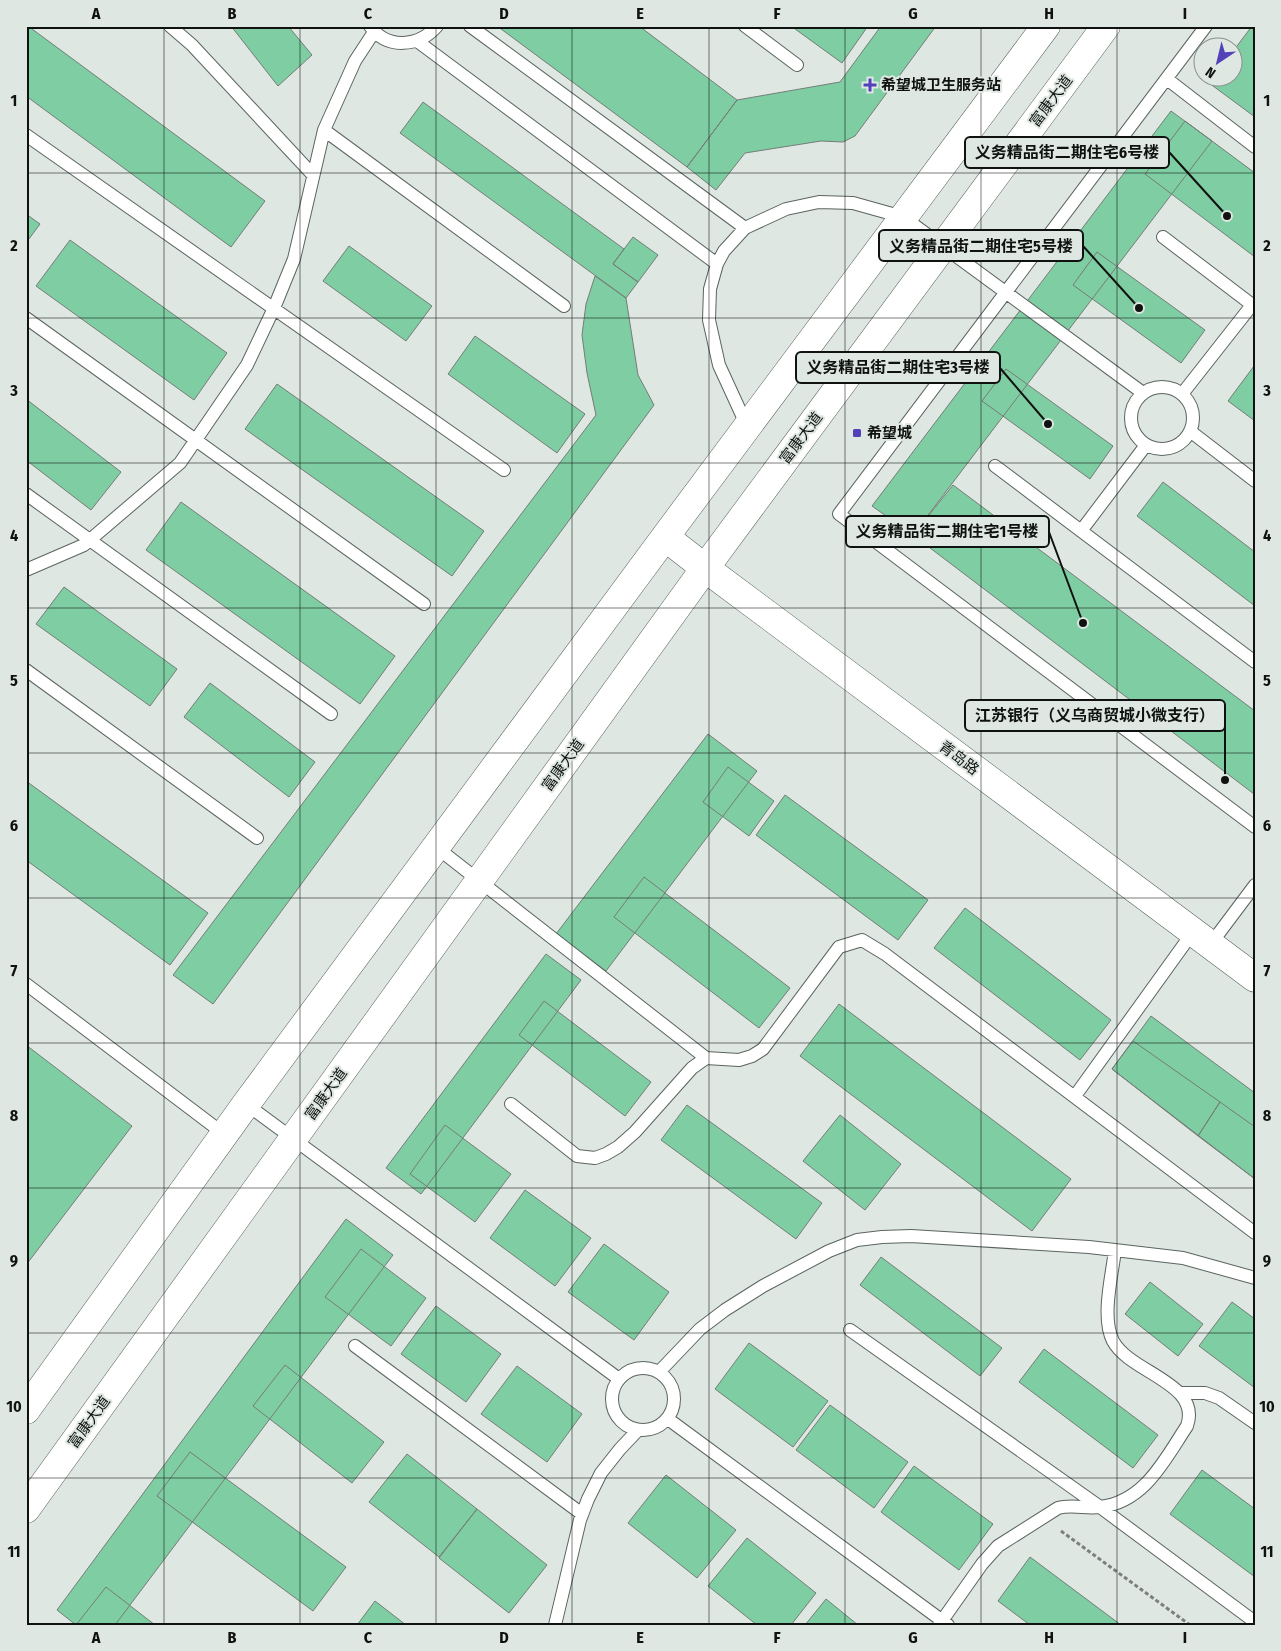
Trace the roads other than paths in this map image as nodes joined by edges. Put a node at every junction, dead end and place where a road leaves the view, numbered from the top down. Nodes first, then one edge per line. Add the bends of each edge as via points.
1 (170, 26) edge
2 (437, 26) edge
3 (470, 26) edge
4 (745, 26) edge
5 (1046, 26) edge
6 (1106, 26) edge
7 (1206, 26) edge
8 (372, 29) edge
9 (417, 41) junction
10 (797, 64) dead end
11 (1166, 79) junction
12 (324, 130) junction
13 (26, 135) edge
14 (1255, 147) edge
15 (313, 174) junction
16 (904, 217) junction
17 (744, 228) junction
18 (1163, 237) dead end
19 (943, 246) junction
20 (718, 264) junction
21 (1006, 293) junction
22 (564, 306) dead end
23 (1253, 306) edge
24 (274, 308) junction
25 (26, 318) edge
26 (1143, 393) junction
27 (1182, 394) junction
28 (747, 426) junction
29 (1190, 431) junction
30 (196, 440) junction
31 (1146, 445) junction
32 (995, 466) dead end
33 (504, 470) dead end
34 (1255, 481) edge
35 (26, 494) edge
36 (1081, 532) junction
37 (665, 537) junction
38 (90, 540) junction
39 (704, 568) junction
40 (26, 570) edge
41 (424, 604) dead end
42 (1255, 662) edge
43 (26, 670) edge
44 (331, 714) dead end
45 (1255, 827) edge
46 (257, 838) dead end
47 (436, 847) junction
48 (479, 882) junction
49 (1255, 885) edge
50 (1201, 938) junction
51 (1255, 978) edge
52 (26, 984) edge
53 (706, 1058) junction
54 (1075, 1096) junction
55 (246, 1104) junction
56 (511, 1104) dead end
57 (224, 1134) junction
58 (294, 1139) junction
59 (1255, 1233) edge
60 (1115, 1250) junction
61 (1255, 1278) edge
62 (850, 1330) dead end
63 (355, 1346) dead end
64 (659, 1372) junction
65 (619, 1379) junction
66 (1181, 1393) junction
67 (26, 1410) edge
68 (668, 1419) junction
69 (1255, 1422) edge
70 (638, 1430) junction
71 (1100, 1507) junction
72 (26, 1509) edge
73 (582, 1514) junction
74 (1255, 1622) edge
75 (943, 1623) edge
76 (554, 1625) edge

1 - 15 lane via 192,45
2 - 9 lane
3 - 17 lane
4 - 10 lane
5 - 16 street
6 - 19 street, 富康大道
7 - 11 lane
8 - 9 lane via 385,40 399,43
8 - 12 lane
9 - 20 lane
11 - 14 lane
11 - 21 lane
12 - 15 lane
12 - 22 lane
13 - 24 lane
15 - 24 lane via 294,259
16 - 17 lane via 853,202 820,202 786,208
16 - 19 lane
16 - 28 street
17 - 20 lane via 724,251
18 - 23 lane
19 - 21 lane
19 - 39 street, 富康大道
20 - 28 lane via 710,289 709,320 719,365
21 - 26 lane
21 - 45 lane via 839,514
23 - 27 lane
24 - 30 lane via 247,365
24 - 33 lane
25 - 30 lane
26 - 27 lane via 1162,387 1173,388
26 - 31 lane via 1132,410 1131,420 1138,438
27 - 29 lane via 1192,411
28 - 37 street
29 - 31 lane via 1176,445 1166,448
29 - 34 lane
30 - 38 lane via 180,463
30 - 41 lane
31 - 36 lane
32 - 36 lane
35 - 38 lane
36 - 42 lane
37 - 39 street, 青岛路
37 - 47 street
38 - 40 lane
38 - 44 lane
39 - 48 street, 富康大道
39 - 50 street, 青岛路
43 - 46 lane
47 - 48 lane
47 - 55 street
48 - 53 lane
48 - 58 street, 富康大道
49 - 50 lane
50 - 51 street, 青岛路
50 - 54 lane
52 - 57 lane
53 - 54 lane via 739,1060 763,1049 839,947 862,940
53 - 56 lane via 686,1074 635,1132 618,1147 595,1158 577,1156
54 - 59 lane
55 - 57 street
55 - 58 lane
57 - 67 street
58 - 65 lane
58 - 72 street, 富康大道
60 - 61 lane via 1183,1258
60 - 64 lane via 912,1236 856,1240 821,1255 725,1310 700,1329
60 - 66 lane via 1108,1306 1113,1340 1139,1366
62 - 71 lane
63 - 73 lane
64 - 65 lane via 640,1368 630,1370
64 - 68 lane via 673,1388 675,1399
65 - 70 lane via 612,1393 615,1412 620,1421
66 - 69 lane via 1204,1393 1219,1398
66 - 71 lane via 1189,1407 1190,1418 1151,1479 1136,1493
68 - 70 lane via 650,1430
68 - 75 lane
70 - 73 lane via 601,1473
71 - 74 lane
71 - 75 lane via 1058,1508 998,1546 982,1564
73 - 76 lane

